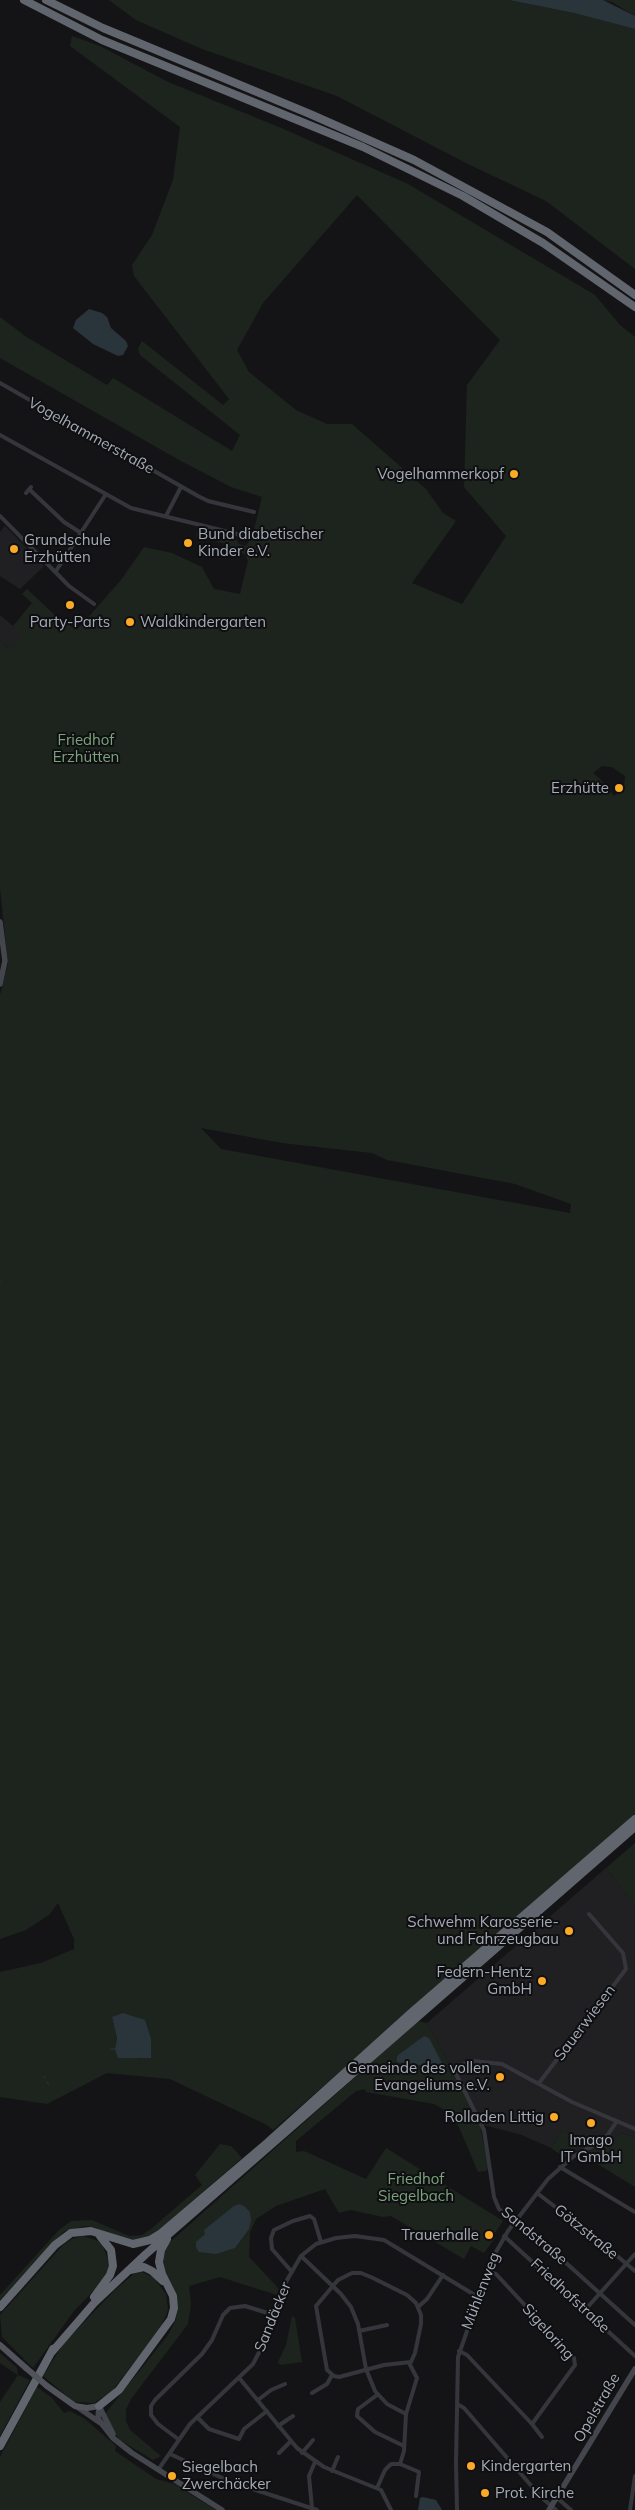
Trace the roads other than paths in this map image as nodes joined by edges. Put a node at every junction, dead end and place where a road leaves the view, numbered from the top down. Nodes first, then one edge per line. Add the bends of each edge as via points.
1 (24, 0) edge
2 (46, 0) edge
3 (635, 295) edge
4 (635, 307) edge
5 (0, 384) edge
6 (0, 435) edge
7 (182, 487) junction
8 (29, 490) dead end
9 (106, 494) junction
10 (254, 512) dead end
11 (0, 516) edge
12 (166, 516) junction
13 (81, 533) junction
14 (244, 538) dead end
15 (56, 571) junction
16 (94, 604) dead end
17 (0, 922) edge
18 (0, 984) edge
19 (635, 1819) edge
20 (635, 1827) edge
21 (589, 1914) dead end
22 (425, 2005) junction
23 (539, 2083) junction
24 (617, 2121) junction
25 (635, 2129) edge
26 (560, 2167) junction
27 (537, 2193) junction
28 (635, 2212) edge
29 (514, 2223) junction
30 (175, 2226) junction
31 (97, 2233) junction
32 (504, 2236) junction
33 (321, 2242) junction
34 (635, 2254) edge
35 (301, 2256) junction
36 (626, 2264) junction
37 (488, 2271) junction
38 (635, 2271) edge
39 (292, 2272) junction
40 (443, 2275) junction
41 (121, 2278) junction
42 (332, 2286) junction
43 (170, 2288) junction
44 (600, 2293) junction
45 (94, 2297) junction
46 (478, 2297) junction
47 (0, 2306) edge
48 (418, 2307) junction
49 (584, 2310) junction
50 (274, 2315) junction
51 (387, 2325) dead end
52 (635, 2325) edge
53 (359, 2331) junction
54 (0, 2345) edge
55 (459, 2351) junction
56 (51, 2353) junction
57 (635, 2356) edge
58 (410, 2362) junction
59 (366, 2369) junction
60 (635, 2369) edge
61 (332, 2375) junction
62 (240, 2379) junction
63 (286, 2384) dead end
64 (312, 2392) dead end
65 (377, 2394) junction
66 (258, 2400) junction
67 (457, 2404) junction
68 (75, 2406) junction
69 (98, 2406) junction
70 (267, 2411) junction
71 (406, 2414) junction
72 (293, 2416) dead end
73 (197, 2417) junction
74 (101, 2423) junction
75 (532, 2424) junction
76 (278, 2426) junction
77 (542, 2437) dead end
78 (178, 2439) junction
79 (313, 2440) dead end
80 (290, 2442) junction
81 (122, 2445) junction
82 (0, 2446) edge
83 (404, 2446) junction
84 (279, 2453) dead end
85 (302, 2453) junction
86 (170, 2454) junction
87 (338, 2458) dead end
88 (315, 2462) junction
89 (400, 2464) junction
90 (158, 2470) junction
91 (332, 2471) junction
92 (635, 2476) edge
93 (377, 2488) junction
94 (416, 2496) dead end
95 (556, 2497) junction
96 (312, 2508) junction
97 (552, 2509) edge
98 (222, 2510) edge
99 (317, 2510) edge
100 (391, 2510) edge
101 (457, 2510) edge
102 (571, 2510) edge
103 (630, 2510) edge

1 - 4 highway via 102,40 363,147 455,192 543,243
2 - 3 highway via 103,28 414,160 546,232
5 - 7 street, Vogelhammerstraße
6 - 9 street
7 - 10 street, Vogelhammerstraße via 208,501
7 - 12 street
8 - 13 street
9 - 12 street via 131,508
9 - 13 street
11 - 15 street
12 - 14 street
13 - 15 street
15 - 16 street via 69,586
17 - 18 street via 4,961
19 - 22 highway
20 - 22 highway
21 - 23 street, Sauerwiesen via 623,1953 626,1969
22 - 30 highway
23 - 24 street via 572,2102
23 - 29 street, Sandstraße via 495,2062 473,2061 453,2068 484,2130 497,2206
24 - 25 street
24 - 26 street, Mühlenweg via 605,2139
26 - 27 street, Mühlenweg
26 - 28 street
27 - 29 street, Mühlenweg
27 - 36 street, Götzstraße
29 - 32 street, Mühlenweg
29 - 44 street, Sandstraße
30 - 31 highway via 138,2243 122,2242
30 - 41 highway
30 - 43 highway via 160,2255 160,2268
30 - 45 highway
31 - 45 highway via 111,2250 113,2266
31 - 47 highway via 79,2231 64,2237
32 - 37 street, Mühlenweg
32 - 49 street, Friedhofstraße
33 - 35 street, Sandäcker
33 - 39 street via 314,2219 310,2216 274,2230 272,2249
33 - 40 street, Sandäcker via 355,2236 384,2240
34 - 36 street
35 - 39 street, Sandäcker
35 - 42 street
36 - 38 street, Götzstraße
36 - 44 street
37 - 46 street, Mühlenweg
37 - 75 street, Sigeloring via 496,2274 576,2360
39 - 50 street, Sandäcker via 283,2287
40 - 46 street, Sandäcker
40 - 48 street
41 - 43 highway via 134,2268 144,2267
41 - 56 highway via 95,2302
42 - 48 street via 347,2274 361,2273 407,2295
42 - 53 street via 350,2307
42 - 61 street via 315,2309 326,2367
43 - 69 highway via 174,2308 169,2324 119,2390
44 - 49 street
44 - 52 street, Sandstraße
45 - 56 highway via 58,2339
46 - 55 street, Mühlenweg
48 - 58 street via 421,2324
49 - 57 street, Friedhofstraße
50 - 62 street, Sandäcker via 259,2354
50 - 78 street via 245,2306 230,2308 202,2354 155,2400 151,2416
51 - 53 street
53 - 59 street
54 - 68 main road, bridge
55 - 67 street, Mühlenweg
55 - 75 street via 467,2355
56 - 82 highway
58 - 59 street
58 - 71 street via 417,2378
59 - 61 street via 344,2376
59 - 65 street
60 - 95 street, Opelstraße
61 - 64 street via 327,2384
62 - 66 street
62 - 73 street, Sandäcker
63 - 66 street
65 - 71 street via 387,2404
65 - 83 street via 358,2409 357,2416 375,2432
66 - 70 street
67 - 97 street via 464,2408
67 - 101 street, Mühlenweg
68 - 69 main road
68 - 74 street
69 - 74 street
69 - 81 street
70 - 73 street via 244,2428 239,2439 209,2430
70 - 76 street
71 - 83 street
72 - 76 street
73 - 78 street, Sandäcker
74 - 81 street
75 - 77 street
76 - 80 street
78 - 86 street, Sandäcker
79 - 85 street
80 - 84 street
80 - 85 street
81 - 90 street
83 - 89 street
85 - 88 street
86 - 90 street, Sandäcker
86 - 96 street via 231,2482
87 - 91 street
88 - 91 street
88 - 96 street via 309,2476
89 - 93 street via 387,2467
89 - 94 street via 419,2472
90 - 98 street
91 - 93 street
92 - 103 street
93 - 100 street via 383,2492
95 - 97 street, Opelstraße
95 - 102 street
96 - 99 street

